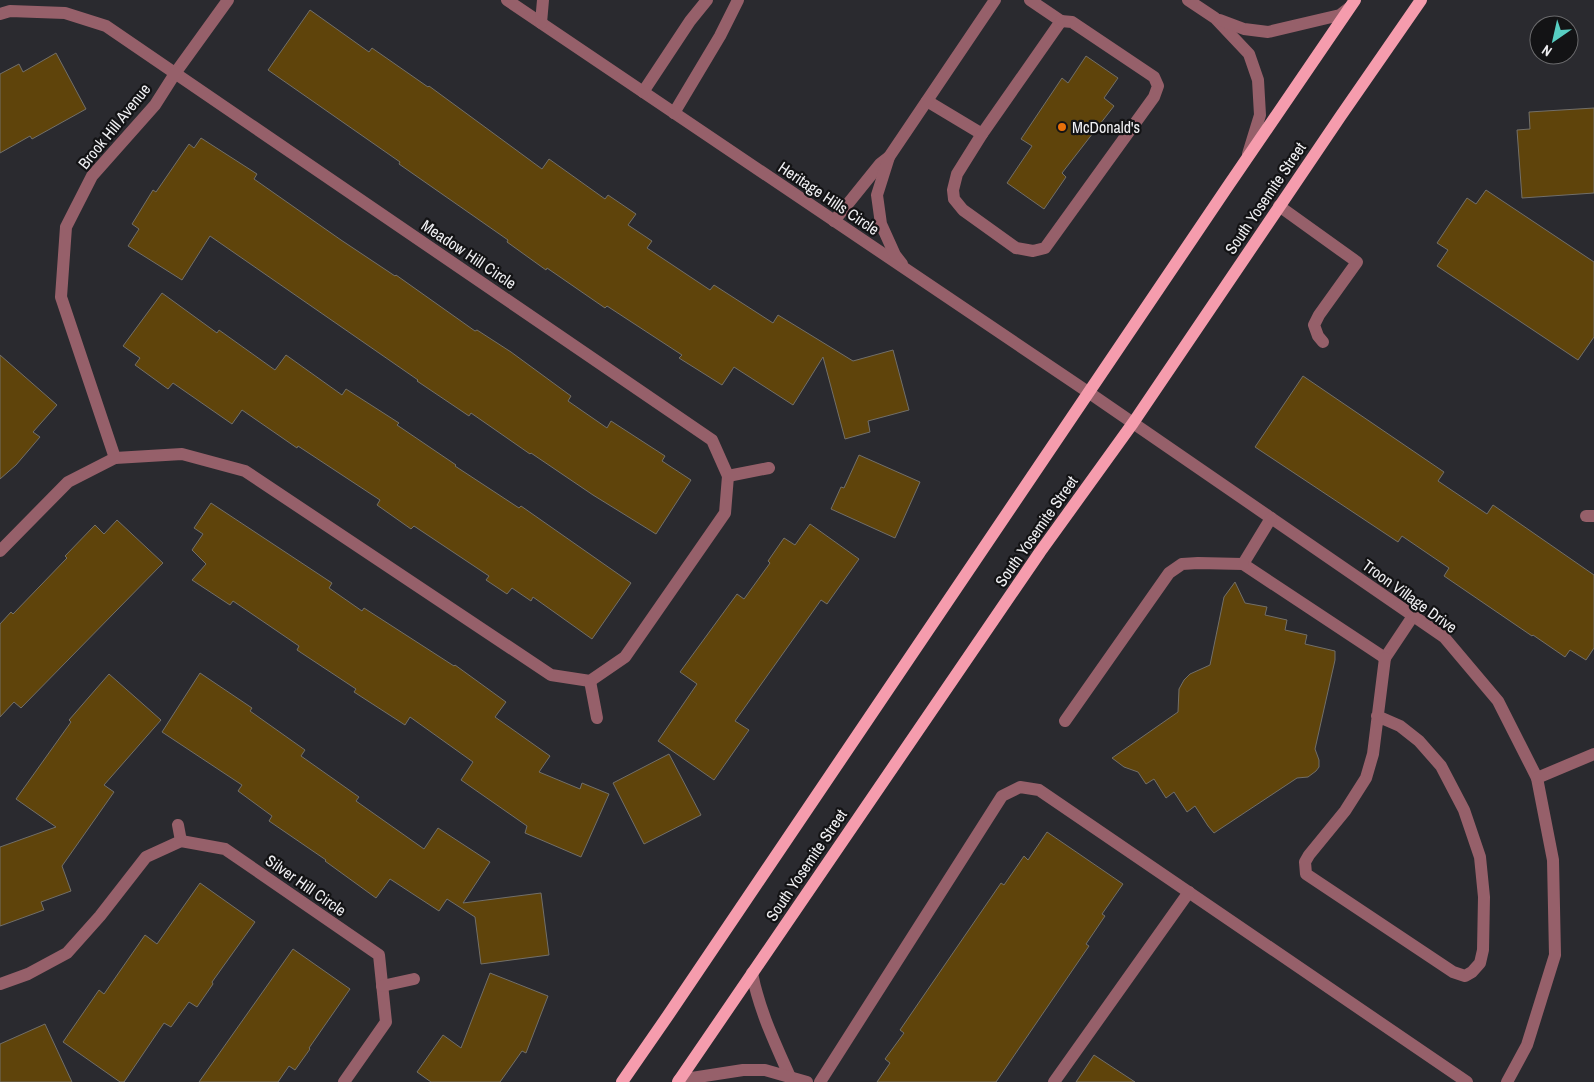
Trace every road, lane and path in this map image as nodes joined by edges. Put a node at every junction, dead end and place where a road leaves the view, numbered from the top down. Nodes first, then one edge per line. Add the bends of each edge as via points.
1 (228, 0) edge
2 (508, 0) edge
3 (543, 0) edge
4 (707, 0) edge
5 (738, 0) edge
6 (996, 0) edge
7 (1030, 0) edge
8 (1188, 0) edge
9 (1420, 0) edge
10 (1353, 3) edge
11 (0, 14) edge
12 (1215, 18) junction
13 (1060, 21) junction
14 (541, 23) junction
15 (176, 72) junction
16 (643, 92) junction
17 (927, 101) junction
18 (674, 113) junction
19 (982, 134) junction
20 (889, 157) junction
21 (1248, 157) junction
22 (1279, 206) junction
23 (834, 221) junction
24 (904, 268) junction
25 (1323, 342) dead end
26 (1088, 392) junction
27 (1133, 423) junction
28 (115, 458) junction
29 (769, 468) dead end
30 (728, 476) junction
31 (1271, 518) junction
32 (0, 551) edge
33 (1243, 564) junction
34 (1413, 616) junction
35 (1385, 658) junction
36 (590, 681) junction
37 (1377, 716) junction
38 (597, 718) dead end
39 (1065, 721) dead end
40 (1594, 754) edge
41 (1537, 778) junction
42 (178, 825) dead end
43 (181, 841) junction
44 (1189, 892) junction
45 (752, 973) junction
46 (414, 979) dead end
47 (0, 984) edge
48 (382, 986) junction
49 (790, 1077) junction
50 (678, 1081) edge
51 (344, 1082) edge
52 (622, 1082) edge
53 (807, 1082) edge
54 (820, 1082) edge
55 (1054, 1082) edge
56 (1467, 1082) edge
57 (1507, 1082) edge

1 - 15 street, Brook Hill Avenue
2 - 14 street, Heritage Hills Circle
3 - 14 street
4 - 16 street via 690,20
5 - 18 street
6 - 17 street
7 - 13 street
8 - 12 street
9 - 22 main road, South Yosemite Street
10 - 12 street via 1340,15 1268,32 1244,30
10 - 21 main road, South Yosemite Street
11 - 15 street, Meadow Hill Circle via 10,11 65,13 106,26
12 - 21 street via 1249,54 1258,80 1260,115
13 - 19 street
13 - 19 street via 1072,22 1154,77 1158,86 1154,97 1045,248 1033,251 1016,248 963,210 954,199 957,174
14 - 16 street, Heritage Hills Circle
15 - 28 street, Brook Hill Avenue via 155,105 92,176 66,227 61,297
15 - 30 street, Meadow Hill Circle via 712,440
16 - 18 street, Heritage Hills Circle
17 - 19 street
17 - 20 street
18 - 23 street, Heritage Hills Circle
20 - 23 street
20 - 24 street via 877,195 881,224
21 - 26 main road, South Yosemite Street
22 - 25 street via 1357,262 1314,325
22 - 27 main road, South Yosemite Street
23 - 24 street, Heritage Hills Circle
24 - 26 street, Heritage Hills Circle
26 - 27 street, Heritage Hills Circle
26 - 52 main road, South Yosemite Street
27 - 31 street, Troon Village Drive
27 - 45 main road, South Yosemite Street via 1035,560
28 - 32 street via 68,482
28 - 36 street via 182,454 245,471 551,675
29 - 30 street
30 - 36 street, Meadow Hill Circle via 726,513 625,657
31 - 33 street
31 - 34 street, Troon Village Drive
33 - 35 street
33 - 39 street via 1182,564 1169,573
34 - 35 street
34 - 41 street, Troon Village Drive via 1444,637 1498,701
35 - 37 street
36 - 38 street
37 - 37 street via 1373,754 1366,778 1345,811 1309,855 1305,862 1306,874 1453,972 1465,976 1480,963 1484,950 1484,897 1480,857 1474,838 1464,810 1440,766 1419,741 1400,726
40 - 41 street
41 - 57 street, Troon Village Drive via 1553,860 1555,956 1527,1046
42 - 43 street
43 - 47 street via 146,857 67,953 28,974
43 - 48 street, Silver Hill Circle via 225,849 379,955
44 - 54 street via 1039,790 1020,787 1002,796
44 - 55 street
44 - 56 street
45 - 49 street via 765,1020
45 - 50 main road, South Yosemite Street
46 - 48 street
48 - 51 street, Silver Hill Circle via 386,1022
49 - 50 street via 765,1070 743,1070
49 - 53 street

